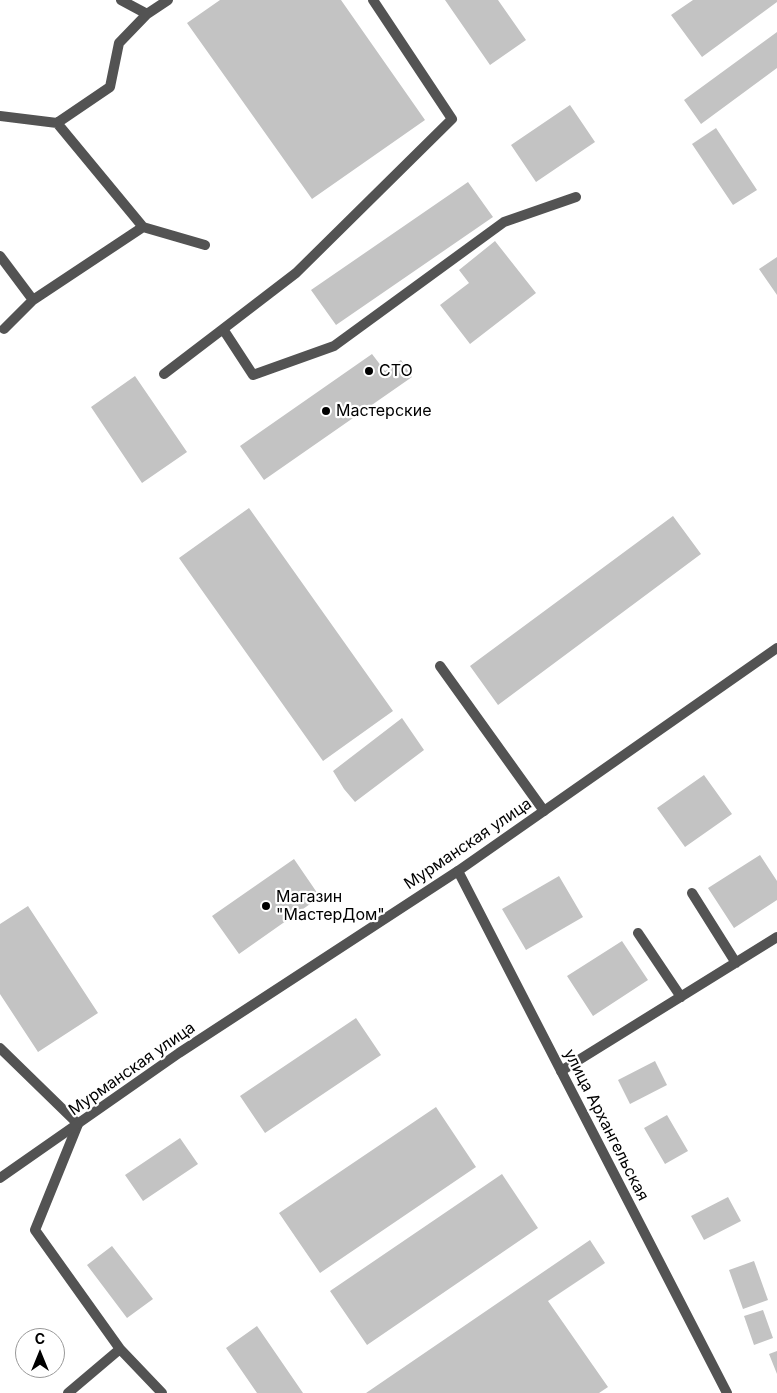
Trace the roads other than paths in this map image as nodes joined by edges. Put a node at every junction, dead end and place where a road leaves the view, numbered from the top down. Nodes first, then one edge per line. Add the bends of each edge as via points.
1 (121, 0) edge
2 (168, 0) edge
3 (373, 0) edge
4 (147, 14) junction
5 (0, 116) edge
6 (57, 123) junction
7 (576, 196) dead end
8 (143, 227) junction
9 (205, 245) dead end
10 (0, 256) edge
11 (33, 300) junction
12 (223, 329) junction
13 (4, 330) dead end
14 (164, 374) dead end
15 (777, 648) edge
16 (440, 666) dead end
17 (544, 811) junction
18 (458, 871) junction
19 (692, 893) dead end
20 (638, 933) dead end
21 (777, 937) edge
22 (736, 963) junction
23 (681, 997) junction
24 (0, 1048) edge
25 (561, 1071) junction
26 (78, 1124) junction
27 (0, 1178) edge
28 (120, 1349) junction
29 (68, 1393) edge
30 (162, 1393) edge
31 (727, 1393) edge

1 - 4 street
2 - 4 street
3 - 12 street via 452,119 296,273
4 - 6 street via 119,43 110,87
5 - 6 street
6 - 8 street
7 - 12 street via 504,222 334,346 253,375
8 - 9 street
8 - 11 street
10 - 11 street
11 - 13 street
12 - 14 street
15 - 17 street, Мурманская улица
16 - 17 street
17 - 18 street, Мурманская улица
18 - 25 street, улица Архангельская
18 - 26 street, Мурманская улица via 200,1039
19 - 22 street
20 - 23 street
21 - 22 street
22 - 23 street
23 - 25 street
24 - 26 street
25 - 31 street, улица Архангельская
26 - 27 street, Мурманская улица
26 - 28 street via 35,1230
28 - 29 street
28 - 30 street

